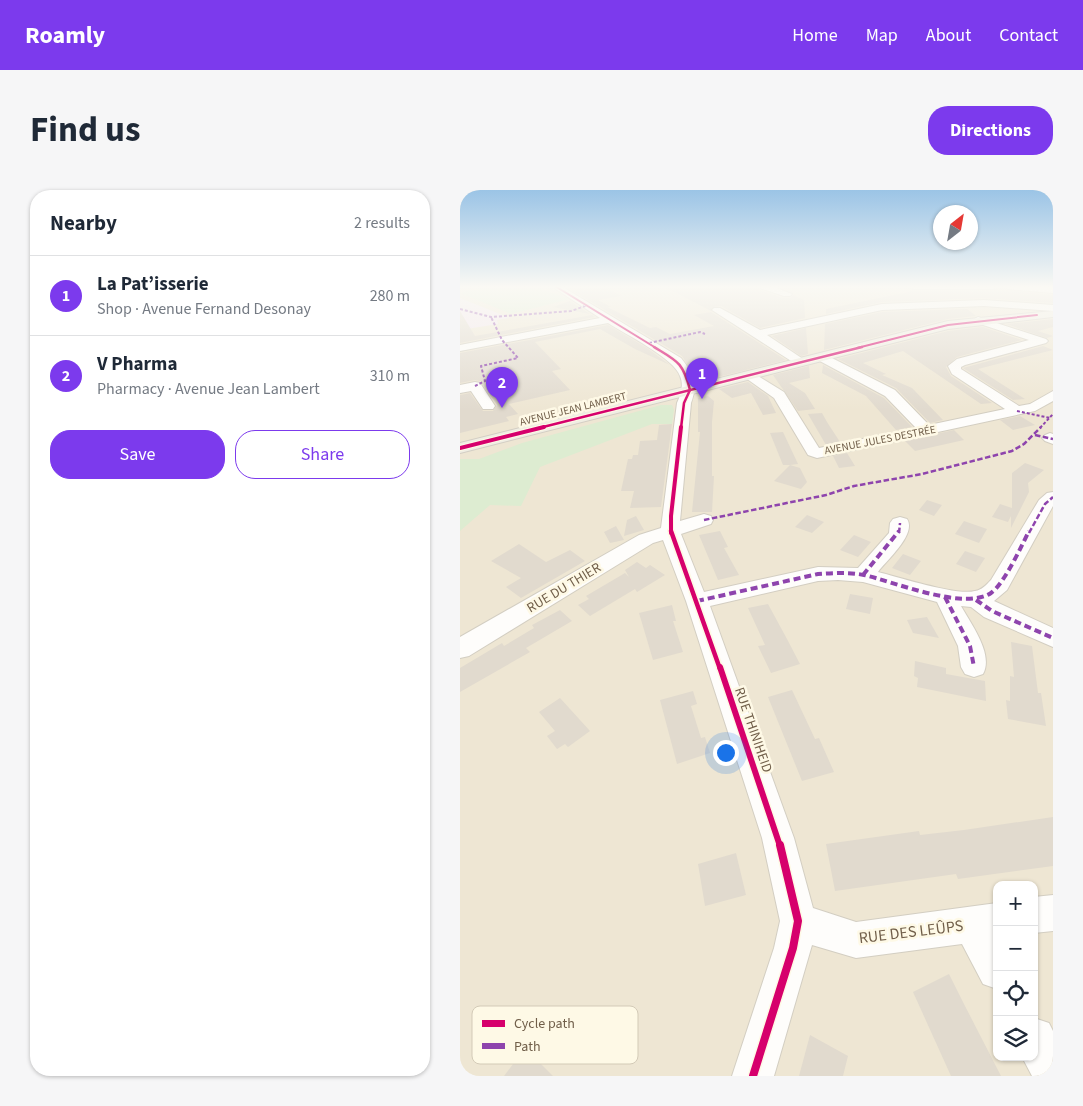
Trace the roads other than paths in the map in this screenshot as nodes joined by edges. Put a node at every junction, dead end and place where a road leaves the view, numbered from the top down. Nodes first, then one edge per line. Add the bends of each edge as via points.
1 (568, 327) edge
2 (624, 327) edge
3 (747, 327) edge
4 (789, 327) edge
5 (935, 327) edge
6 (1000, 327) edge
7 (758, 334) junction
8 (1040, 341) junction
9 (1053, 344) edge
10 (460, 348) edge
11 (822, 357) junction
12 (799, 362) junction
13 (749, 376) junction
14 (460, 389) edge
15 (690, 390) junction
16 (1052, 397) edge
17 (488, 406) dead end
18 (1017, 411) junction
19 (926, 432) junction
20 (460, 448) edge
21 (1053, 497) edge
22 (704, 520) dead end
23 (900, 523) dead end
24 (671, 531) junction
25 (862, 575) junction
26 (945, 597) junction
27 (976, 600) junction
28 (697, 601) junction
29 (1053, 638) edge
30 (460, 650) edge
31 (974, 667) dead end
32 (1053, 913) edge
33 (1038, 915) edge
34 (798, 921) junction
35 (985, 923) edge
36 (993, 954) edge
37 (1038, 1045) edge
38 (1053, 1071) edge
39 (753, 1076) edge

1 - 10 street
2 - 15 street via 677,360 685,371
3 - 7 street
4 - 7 street
5 - 11 main road, AVENUE JEAN LAMBERT
6 - 8 street
7 - 12 street
8 - 9 street
8 - 18 street via 954,366 956,371
11 - 12 main road, AVENUE JEAN LAMBERT
11 - 19 street via 890,393
12 - 13 main road, AVENUE JEAN LAMBERT
13 - 15 main road, AVENUE JEAN LAMBERT
13 - 19 street, AVENUE JULES DESTRÉE via 779,395 814,452
14 - 17 street via 475,386
15 - 20 main road, AVENUE JEAN LAMBERT
15 - 24 street, RUE THINIHEID via 684,403
16 - 18 street, AVENUE JULES DESTRÉE via 1035,407
18 - 19 street, AVENUE JULES DESTRÉE
21 - 27 street via 1045,504 999,585
22 - 24 street, RUE DU THIER
23 - 25 street via 900,534
24 - 28 street, RUE THINIHEID
24 - 30 street, RUE DU THIER via 646,540
25 - 26 street
25 - 28 street via 818,574
26 - 27 street
26 - 31 street via 970,646
27 - 29 street via 992,611
28 - 34 street, RUE THINIHEID via 778,838
32 - 33 street
34 - 35 street, RUE DES LEÛPS via 856,940
34 - 39 street, RUE THINIHEID via 793,948
35 - 36 street
37 - 38 street

